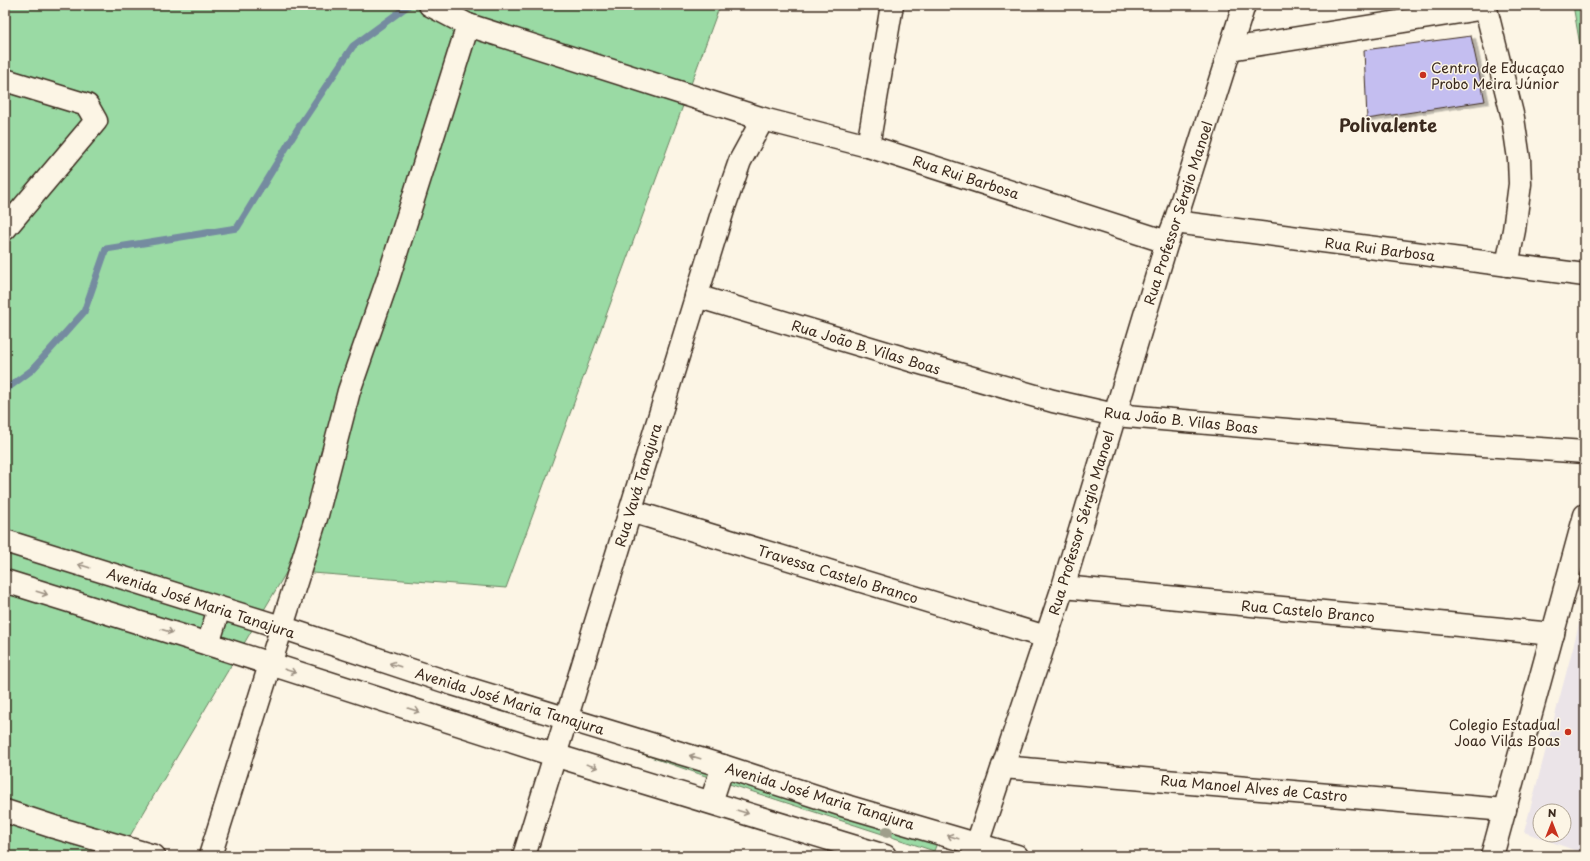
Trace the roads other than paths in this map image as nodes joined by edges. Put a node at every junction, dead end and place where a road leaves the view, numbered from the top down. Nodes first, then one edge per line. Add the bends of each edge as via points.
1 (430, 5) edge
2 (892, 5) edge
3 (1244, 5) edge
4 (1485, 6) edge
5 (468, 25) junction
6 (1230, 49) junction
7 (5, 80) edge
8 (763, 119) junction
9 (868, 146) junction
10 (1175, 222) junction
11 (5, 229) edge
12 (1167, 242) junction
13 (1507, 265) junction
14 (1585, 275) edge
15 (696, 296) junction
16 (1114, 415) junction
17 (1585, 452) edge
18 (631, 511) junction
19 (1585, 515) edge
20 (5, 541) edge
21 (5, 581) edge
22 (1063, 587) junction
23 (219, 608) junction
24 (281, 627) junction
25 (1552, 634) junction
26 (1046, 637) junction
27 (208, 644) junction
28 (270, 664) junction
29 (566, 719) junction
30 (554, 755) junction
31 (723, 766) junction
32 (1003, 767) junction
33 (711, 802) junction
34 (1505, 810) junction
35 (5, 811) edge
36 (975, 850) edge
37 (154, 856) edge
38 (210, 856) edge
39 (524, 856) edge
40 (885, 856) edge
41 (1017, 856) edge
42 (1492, 856) edge

1 - 5 street, Rua Rui Barbosa
2 - 9 street
3 - 6 street, Rua Professor Sérgio Manoel
4 - 6 street
4 - 13 street via 1513,118 1519,159 1520,184
5 - 8 street, Rua Rui Barbosa
5 - 24 street via 388,279 349,391 317,515
6 - 10 street, Rua Professor Sérgio Manoel
7 - 11 street via 87,105 96,121
8 - 9 street, Rua Rui Barbosa
8 - 15 street, Rua Vavá Tanajura via 740,162
9 - 12 street, Rua Rui Barbosa
10 - 12 street, Rua Professor Sérgio Manoel
10 - 13 street, Rua Rui Barbosa
12 - 16 street, Rua Professor Sérgio Manoel
13 - 14 street, Rua Rui Barbosa
15 - 16 street, Rua João B. Vilas Boas via 1053,401
15 - 18 street, Rua Vavá Tanajura
16 - 17 street, Rua João B. Vilas Boas via 1393,439
16 - 22 street, Rua Professor Sérgio Manoel
18 - 26 street, Travessa Castelo Branco
18 - 29 street, Rua Vavá Tanajura
19 - 25 street
23 -> 20 street, Avenida José Maria Tanajura
21 -> 27 street
22 - 25 street, Rua Castelo Branco
22 - 26 street, Rua Professor Sérgio Manoel
23 - 24 street, Avenida José Maria Tanajura
23 - 27 street
24 - 28 street
29 -> 24 street, Avenida José Maria Tanajura
25 - 34 street
26 - 32 street, Rua Professor Sérgio Manoel
27 - 28 street
28 -> 30 street
28 - 38 street
29 - 30 street, Rua Vavá Tanajura
31 -> 29 street, Avenida José Maria Tanajura
30 -> 33 street
30 - 39 street, Rua Vavá Tanajura
31 - 33 street
36 -> 31 street, Avenida José Maria Tanajura
32 - 34 street, Rua Manoel Alves de Castro
32 - 36 street, Rua Professor Sérgio Manoel
33 -> 40 street
34 - 42 street
35 - 37 street
36 - 41 street, Avenida José Maria Tanajura

